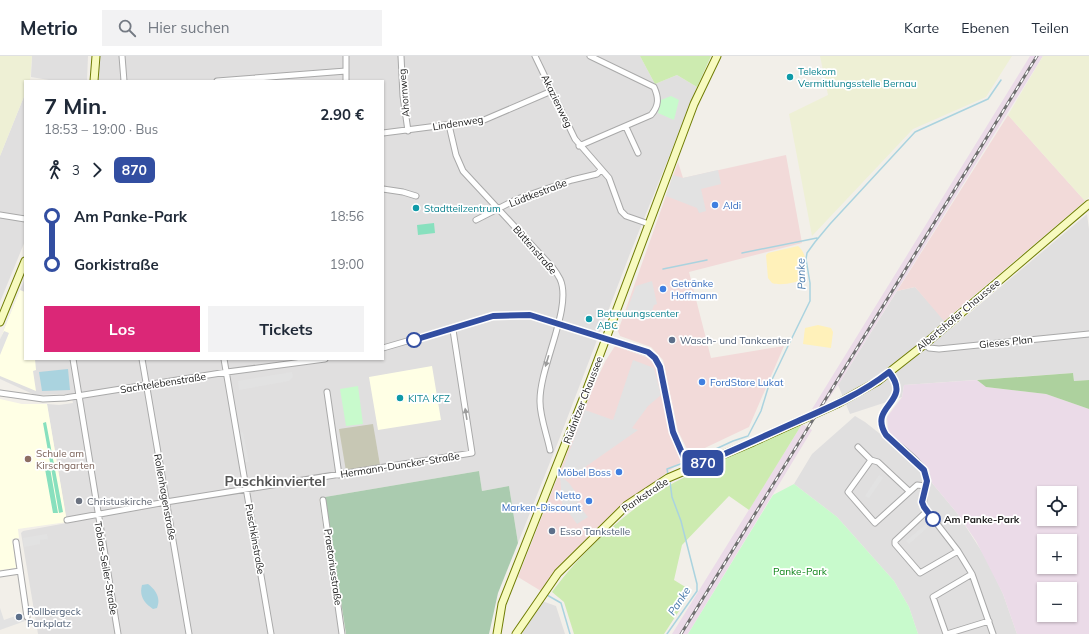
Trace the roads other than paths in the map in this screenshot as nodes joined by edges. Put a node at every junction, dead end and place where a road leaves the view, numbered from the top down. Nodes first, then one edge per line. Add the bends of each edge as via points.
1 (96, 56) edge
2 (122, 56) edge
3 (346, 56) edge
4 (401, 56) edge
5 (535, 56) edge
6 (590, 56) edge
7 (717, 56) edge
8 (346, 71) junction
9 (94, 80) edge
10 (124, 80) edge
11 (230, 80) edge
12 (346, 80) edge
13 (550, 90) junction
14 (449, 125) junction
15 (626, 127) junction
16 (408, 131) junction
17 (384, 133) edge
18 (579, 146) junction
19 (638, 153) dead end
20 (601, 170) junction
21 (384, 189) edge
22 (416, 196) dead end
23 (1089, 204) edge
24 (498, 209) junction
25 (0, 215) edge
26 (24, 219) edge
27 (476, 220) dead end
28 (649, 224) junction
29 (24, 264) edge
30 (0, 322) edge
31 (558, 324) junction
32 (453, 330) junction
33 (1089, 334) edge
34 (606, 339) junction
35 (925, 344) junction
36 (384, 348) edge
37 (73, 360) edge
38 (142, 360) edge
39 (224, 360) edge
40 (317, 360) edge
41 (227, 372) junction
42 (889, 372) junction
43 (147, 385) junction
44 (327, 392) dead end
45 (0, 393) edge
46 (78, 396) junction
47 (817, 413) joint
48 (858, 447) dead end
49 (550, 450) dead end
50 (871, 460) junction
51 (689, 469) junction
52 (339, 475) junction
53 (926, 486) junction
54 (246, 490) junction
55 (909, 491) junction
56 (323, 500) dead end
57 (166, 502) junction
58 (927, 511) junction
59 (97, 515) junction
60 (67, 520) dead end
61 (16, 542) dead end
62 (958, 551) junction
63 (20, 571) junction
64 (0, 574) edge
65 (972, 574) junction
66 (27, 617) dead end
67 (989, 621) junction
68 (118, 634) edge
69 (189, 634) edge
70 (271, 634) edge
71 (342, 634) edge
72 (497, 634) edge
73 (516, 634) edge
74 (946, 634) edge
75 (993, 634) edge

1 - 9 street
2 - 10 street
3 - 8 street
4 - 16 street, Ahornweg
5 - 13 street, Akazienweg
6 - 15 street via 654,87 658,99 651,116
7 - 28 street, Rüdnitzer Chaussee via 694,104
8 - 11 street
8 - 12 street
13 - 14 street, Lindenweg via 484,120
13 - 18 street, Akazienweg via 555,94
14 - 16 street, Lindenweg
14 - 24 street, Büttenstraße via 459,164 471,181
15 - 18 street
15 - 19 street
16 - 17 street, Lindenweg
18 - 20 street, Akazienweg
20 - 24 street, Lüdtkestraße via 597,174 537,192
20 - 28 street, Akazienweg via 609,178 623,214
21 - 22 street
23 - 35 street, Albertshofer Chaussee
24 - 27 street, Lüdtkestraße
24 - 31 street, Büttenstraße via 561,279 563,295
25 - 26 street
28 - 34 street, Rüdnitzer Chaussee
29 - 30 street
31 - 32 street via 530,315 508,314
31 - 34 street
31 -> 49 street, Büttenstraße via 544,371 540,402
32 - 36 street
52 -> 32 street, Hermann-Duncker-Straße via 472,453
33 - 35 street, Gieses Plan via 939,349 930,348
34 - 51 street via 648,352 655,358 660,367 673,432
34 - 72 street, Rüdnitzer Chaussee via 502,604
35 - 42 street, Albertshofer Chaussee
37 - 46 street, Tobias-Seiler-Straße
38 - 43 street, Rollenhagenstraße
39 - 41 street, Puschkinstraße
40 - 41 street, Sachtelebenstraße
41 - 43 street, Sachtelebenstraße
41 - 54 street, Puschkinstraße
42 - 47 street, Albertshofer Chaussee via 868,388
42 - 53 street via 895,380 897,392 882,414 882,429 924,470 927,477
43 - 46 street, Sachtelebenstraße
43 - 57 street, Rollenhagenstraße
44 - 52 street
45 - 46 street, Sachtelebenstraße via 42,399
46 - 59 street, Tobias-Seiler-Straße
47 - 51 street, Pankstraße
48 - 50 street
50 - 55 street via 878,462
50 - 55 street via 848,492 875,523
51 - 73 street, Pankstraße via 668,478 616,515 558,573
52 - 54 street, Hermann-Duncker-Straße
53 - 55 street via 918,485
53 - 58 street via 922,502
54 - 57 street, Hermann-Duncker-Straße
54 - 70 street, Puschkinstraße
56 - 71 street, Praetoriusstraße
57 - 59 street, Hermann-Duncker-Straße
57 - 69 street, Rollenhagenstraße
58 - 62 street
58 - 62 street via 895,541 895,544 920,573
59 - 60 street, Hermann-Duncker-Straße
59 - 68 street, Tobias-Seiler-Straße
61 - 63 street
62 - 65 street
63 - 64 street
63 - 66 street
65 - 67 street
65 - 74 street via 933,597
67 - 74 street
67 - 75 street

